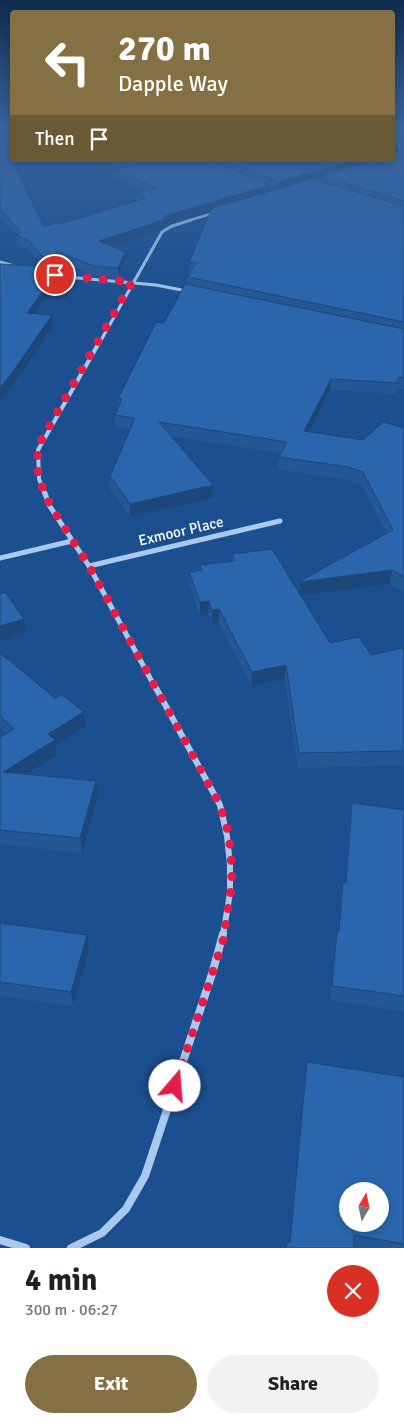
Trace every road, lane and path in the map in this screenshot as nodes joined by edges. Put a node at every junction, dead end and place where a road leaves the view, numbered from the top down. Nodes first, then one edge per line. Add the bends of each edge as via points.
1 (219, 212) edge
2 (0, 262) edge
3 (20, 268) edge
4 (52, 275) edge
5 (132, 282) junction
6 (192, 292) edge
7 (280, 521) dead end
8 (72, 541) junction
9 (0, 558) edge
10 (89, 566) junction
11 (0, 1240) edge
12 (26, 1248) edge
13 (71, 1248) edge

1 - 5 street via 166,229
2 - 3 street
4 - 5 street
5 - 6 street
5 - 8 street via 38,450 39,479 50,505
7 - 10 street, Exmoor Place
8 - 9 street
8 - 10 street
10 - 13 street via 220,805 231,850 232,882 223,941 145,1176 126,1209 102,1233
11 - 12 street

